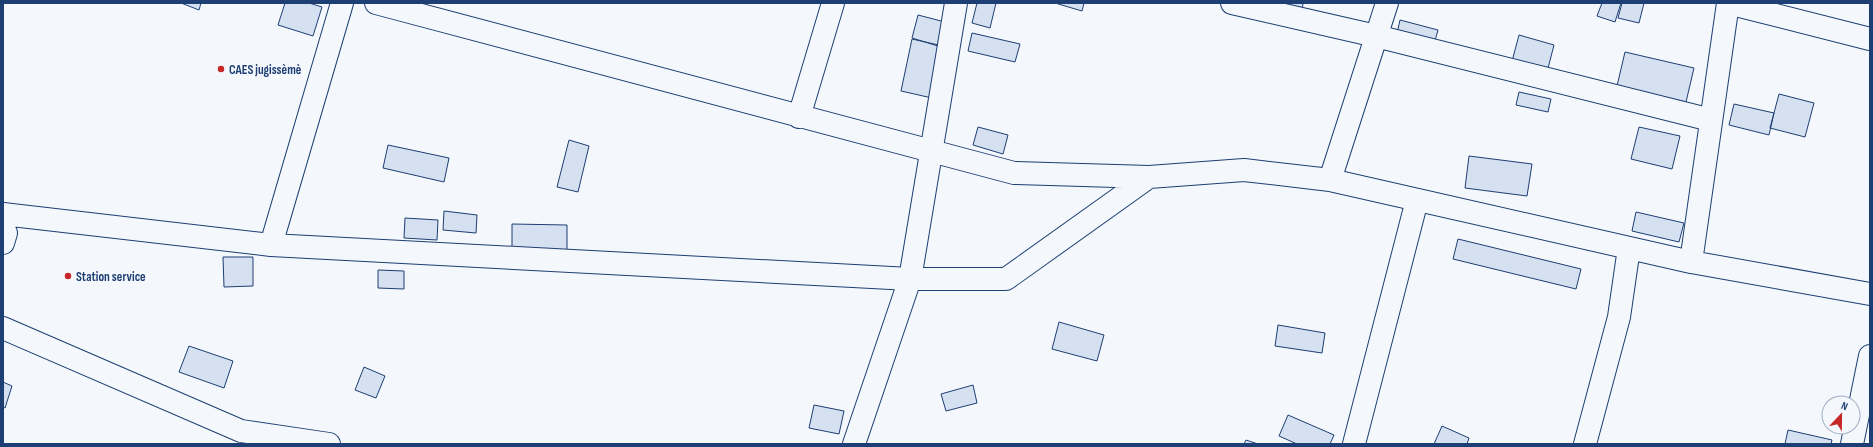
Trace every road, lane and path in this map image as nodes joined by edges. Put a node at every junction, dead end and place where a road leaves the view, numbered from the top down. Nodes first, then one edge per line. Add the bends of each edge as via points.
1 (342, 3) edge
2 (376, 3) edge
3 (833, 3) edge
4 (956, 3) edge
5 (1232, 3) edge
6 (1387, 3) edge
7 (1728, 3) edge
8 (1376, 36) junction
9 (1870, 39) edge
10 (799, 117) junction
11 (1711, 120) junction
12 (931, 150) junction
13 (1149, 177) junction
14 (1330, 180) junction
15 (1418, 200) junction
16 (3, 214) edge
17 (3, 226) edge
18 (3, 243) edge
19 (271, 245) junction
20 (1629, 248) junction
21 (1691, 262) junction
22 (910, 279) junction
23 (1870, 294) edge
24 (3, 328) edge
25 (1870, 356) edge
26 (329, 444) edge
27 (854, 444) edge
28 (1354, 444) edge
29 (1586, 444) edge
30 (1852, 444) edge

1 - 19 street
2 - 10 street
3 - 10 street
4 - 12 street
5 - 8 street
6 - 8 street
7 - 9 street
7 - 11 street
8 - 11 street
8 - 14 street
10 - 12 street
11 - 21 street
12 - 13 street via 1014,173
12 - 22 street
13 - 14 street via 1244,170
13 - 22 street via 1006,279
14 - 15 street
15 - 20 street
15 - 28 street
16 - 19 street
17 - 18 street via 6,233
19 - 22 street
20 - 21 street
20 - 29 street via 1619,317
21 - 23 street
22 - 27 street
24 - 26 street via 241,431
25 - 30 street

